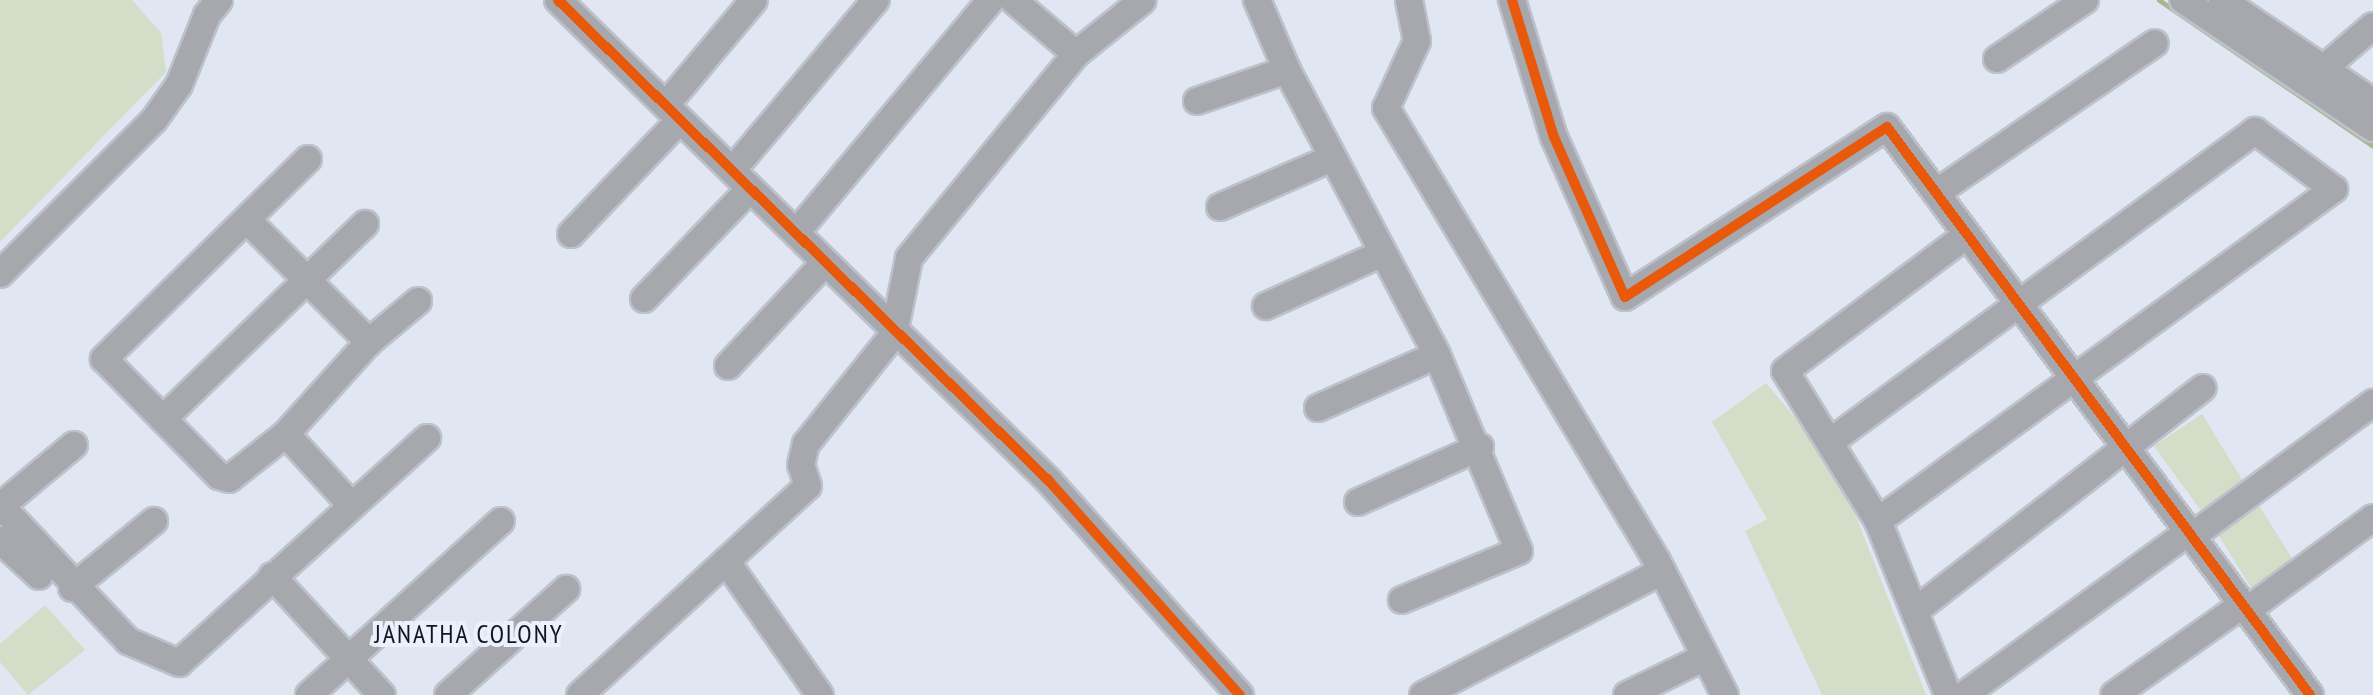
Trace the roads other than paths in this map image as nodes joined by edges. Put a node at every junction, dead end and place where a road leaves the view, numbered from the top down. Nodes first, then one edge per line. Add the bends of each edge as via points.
1 (219, 0) edge
2 (558, 0) edge
3 (754, 0) edge
4 (876, 0) edge
5 (991, 0) edge
6 (1013, 0) edge
7 (1142, 0) edge
8 (1257, 0) edge
9 (1512, 0) edge
10 (2085, 0) edge
11 (2183, 0) edge
12 (2222, 0) edge
13 (1414, 1) edge
14 (2373, 26) edge
15 (2155, 43) dead end
16 (1076, 54) junction
17 (1997, 59) dead end
18 (2323, 69) junction
19 (1287, 70) junction
20 (676, 93) dead end
21 (1197, 101) dead end
22 (2373, 102) edge
23 (677, 123) junction
24 (2373, 128) edge
25 (1332, 158) junction
26 (308, 159) dead end
27 (742, 159) dead end
28 (748, 191) junction
29 (1936, 193) junction
30 (1220, 207) dead end
31 (247, 220) junction
32 (806, 221) dead end
33 (365, 224) dead end
34 (571, 234) dead end
35 (1967, 235) junction
36 (1383, 253) junction
37 (823, 265) junction
38 (0, 274) edge
39 (307, 279) junction
40 (644, 299) dead end
41 (418, 301) dead end
42 (2019, 304) junction
43 (1266, 306) dead end
44 (894, 334) junction
45 (369, 342) junction
46 (1437, 355) junction
47 (728, 366) dead end
48 (2071, 375) junction
49 (2203, 388) dead end
50 (2373, 403) edge
51 (1318, 408) dead end
52 (163, 419) junction
53 (286, 434) junction
54 (427, 438) dead end
55 (1830, 442) junction
56 (74, 445) dead end
57 (1480, 447) junction
58 (2124, 450) junction
59 (1358, 502) dead end
60 (351, 505) junction
61 (0, 506) edge
62 (2373, 518) edge
63 (154, 521) dead end
64 (501, 521) dead end
65 (1878, 521) junction
66 (2189, 534) junction
67 (0, 540) edge
68 (726, 561) junction
69 (1662, 571) junction
70 (39, 576) dead end
71 (272, 576) junction
72 (72, 588) junction
73 (566, 589) dead end
74 (1402, 600) dead end
75 (2244, 608) junction
76 (1915, 611) junction
77 (1705, 657) junction
78 (350, 660) junction
79 (2299, 691) edge
80 (309, 695) edge
81 (382, 695) edge
82 (448, 695) edge
83 (580, 695) edge
84 (820, 695) edge
85 (1240, 695) edge
86 (1423, 695) edge
87 (1627, 695) edge
88 (1725, 695) edge
89 (1948, 695) edge
90 (1964, 695) edge
91 (2114, 695) edge

1 - 38 street via 179,85 154,120
2 - 23 street
3 - 20 street
4 - 27 street
5 - 32 street
6 - 16 street
7 - 16 street
8 - 19 street
9 - 29 street via 1554,137 1625,297 1887,127
10 - 17 street
11 - 24 street
12 - 18 street
13 - 69 street via 1417,41 1386,108
14 - 18 street
15 - 29 street
16 - 44 street via 909,258
18 - 22 street
19 - 21 street
19 - 25 street
23 - 28 street
23 - 34 street
25 - 30 street
25 - 36 street
26 - 31 street
28 - 37 street
28 - 40 street
29 - 35 street
31 - 39 street
31 - 52 street via 104,359
33 - 39 street
35 - 42 street
35 - 55 street via 1785,371
36 - 43 street
36 - 46 street
37 - 44 street
37 - 47 street
39 - 45 street
39 - 52 street
41 - 45 street
42 - 48 street
42 - 48 street via 2255,131 2334,189
42 - 55 street
44 - 68 street via 806,444 801,465 808,486
44 - 85 street via 1049,481
45 - 53 street
46 - 51 street
46 - 57 street
48 - 58 street
48 - 65 street
49 - 58 street
50 - 66 street
52 - 53 street via 219,476 229,479
53 - 60 street
54 - 60 street
55 - 65 street
56 - 61 street
57 - 59 street
57 - 74 street via 1519,551
58 - 66 street
58 - 76 street
60 - 71 street
61 - 72 street
62 - 75 street
63 - 72 street
64 - 78 street
65 - 76 street
66 - 75 street
66 - 90 street
67 - 70 street
68 - 83 street
68 - 84 street
69 - 77 street
69 - 86 street
71 - 72 street via 179,663 128,641
71 - 78 street
73 - 82 street
75 - 79 street
75 - 91 street
76 - 89 street
77 - 87 street
77 - 88 street
78 - 80 street
78 - 81 street

